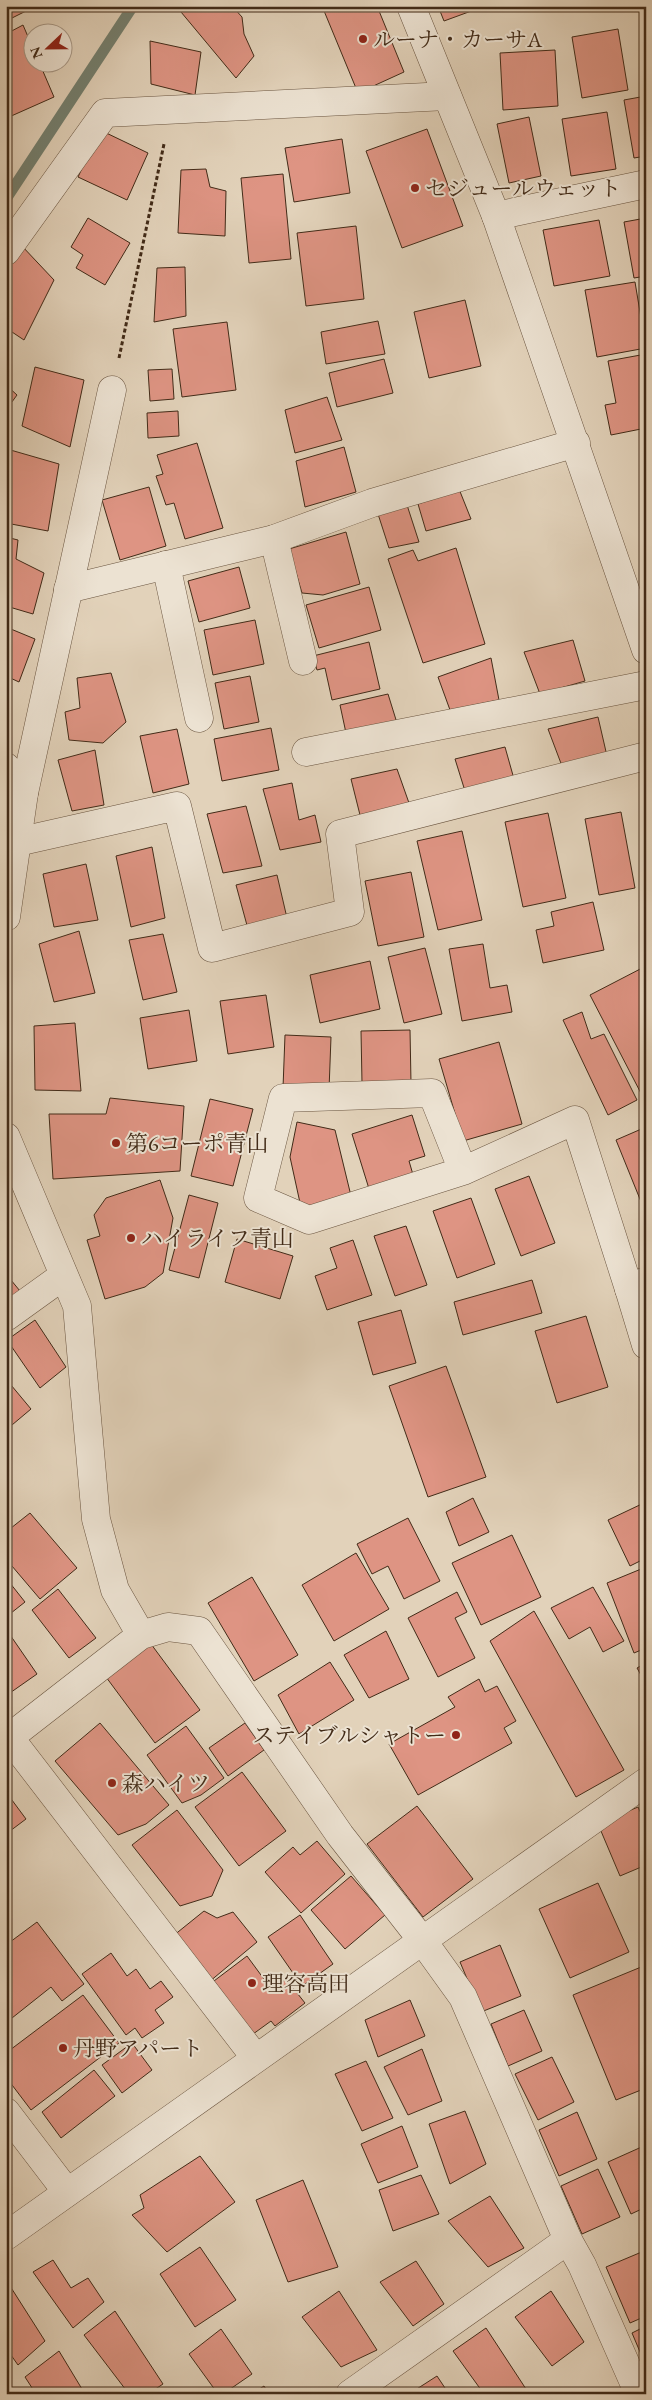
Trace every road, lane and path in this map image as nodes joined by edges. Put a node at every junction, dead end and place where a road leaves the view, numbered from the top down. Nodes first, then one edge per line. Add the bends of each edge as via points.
1 (411, 6) edge
2 (447, 96) junction
3 (171, 110) junction
4 (646, 184) edge
5 (496, 216) junction
6 (6, 251) edge
7 (112, 390) joint
8 (576, 443) junction
9 (274, 539) junction
10 (166, 565) junction
11 (68, 589) junction
12 (646, 650) edge
13 (303, 661) dead end
14 (646, 685) edge
15 (199, 718) dead end
16 (306, 752) dead end
17 (646, 756) edge
18 (6, 767) edge
19 (24, 793) junction
20 (17, 842) junction
21 (6, 917) edge
22 (6, 1136) edge
23 (463, 1171) junction
24 (64, 1276) junction
25 (637, 1285) edge
26 (6, 1317) edge
27 (646, 1345) edge
28 (140, 1635) junction
29 (7, 1737) edge
30 (646, 1782) edge
31 (422, 1940) junction
32 (255, 2057) junction
33 (6, 2112) edge
34 (67, 2192) junction
35 (6, 2236) edge
36 (568, 2240) junction
37 (350, 2394) edge
38 (639, 2394) edge

1 - 2 street
2 - 3 street
2 - 5 street
3 - 6 street via 105,113
3 - 7 path
4 - 5 street
5 - 8 street
7 - 11 street
8 - 9 street via 372,503
8 - 12 street
9 - 10 street
9 - 13 street
10 - 11 street
10 - 15 street
11 - 19 street
14 - 16 street
17 - 20 street via 340,834 350,912 212,948 176,806
18 - 19 street
19 - 20 street
20 - 21 street
22 - 24 street
23 - 23 street via 309,1220 258,1198 283,1098 432,1093
23 - 25 street via 575,1120
24 - 26 street
24 - 28 street via 76,1306 96,1519 115,1590
25 - 27 street
28 - 29 street
28 - 31 street via 168,1627 200,1631 340,1835
29 - 32 street
30 - 31 street
31 - 32 street
31 - 36 street via 463,1997
32 - 34 street
33 - 34 street
34 - 35 street
36 - 37 street
36 - 38 street

